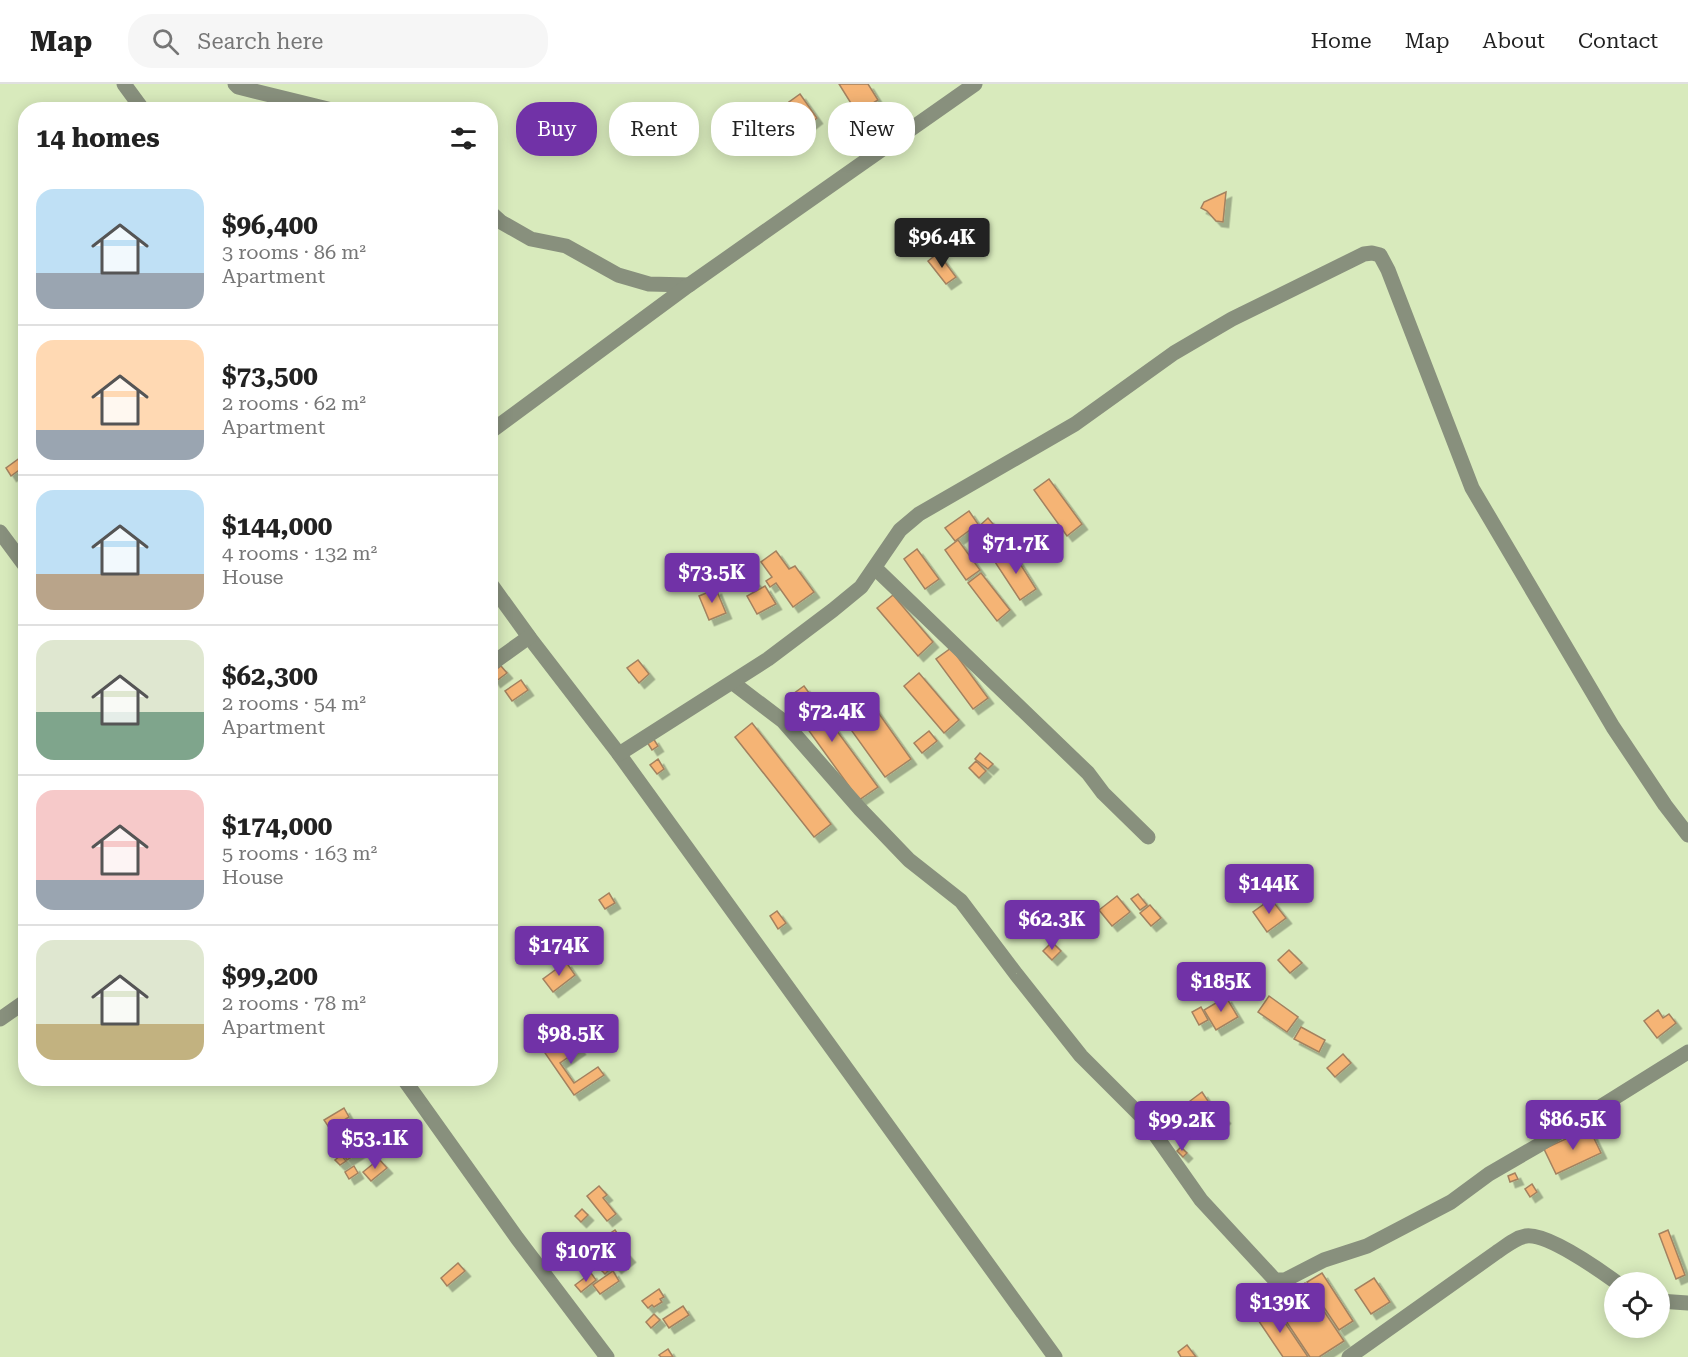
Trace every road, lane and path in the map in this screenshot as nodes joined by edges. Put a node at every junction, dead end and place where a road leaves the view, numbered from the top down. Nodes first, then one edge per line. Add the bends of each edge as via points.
1 (124, 84) edge
2 (235, 84) edge
3 (975, 84) edge
4 (137, 102) edge
5 (307, 102) edge
6 (498, 219) edge
7 (689, 285) junction
8 (498, 426) edge
9 (0, 532) edge
10 (18, 556) edge
11 (875, 568) junction
12 (498, 594) edge
13 (529, 637) junction
14 (498, 659) edge
15 (733, 683) junction
16 (619, 754) junction
17 (1688, 835) edge
18 (1148, 837) dead end
19 (18, 1007) edge
20 (0, 1019) edge
21 (1688, 1052) edge
22 (409, 1086) edge
23 (1604, 1273) edge
24 (1670, 1302) edge
25 (1688, 1303) edge
26 (607, 1357) edge
27 (1055, 1357) edge
28 (1349, 1357) edge

1 - 4 street
2 - 5 street
3 - 7 street
6 - 7 street via 531,239 566,246 618,275 649,284
7 - 8 street
9 - 10 street
11 - 15 street via 861,587 833,610
11 - 17 street via 900,530 919,514 1076,424 1174,353 1232,318 1331,269 1364,254 1380,255 1472,488 1613,727
11 - 18 street via 1088,772 1103,793
12 - 13 street
13 - 14 street
13 - 16 street
15 - 16 street
15 - 21 street via 783,721 909,860 961,901 1081,1056 1144,1119 1201,1200 1275,1280 1285,1280 1324,1260 1367,1246 1451,1202 1489,1174
16 - 27 street
19 - 20 street
22 - 26 street
23 - 28 street via 1539,1237 1516,1239
24 - 25 street

